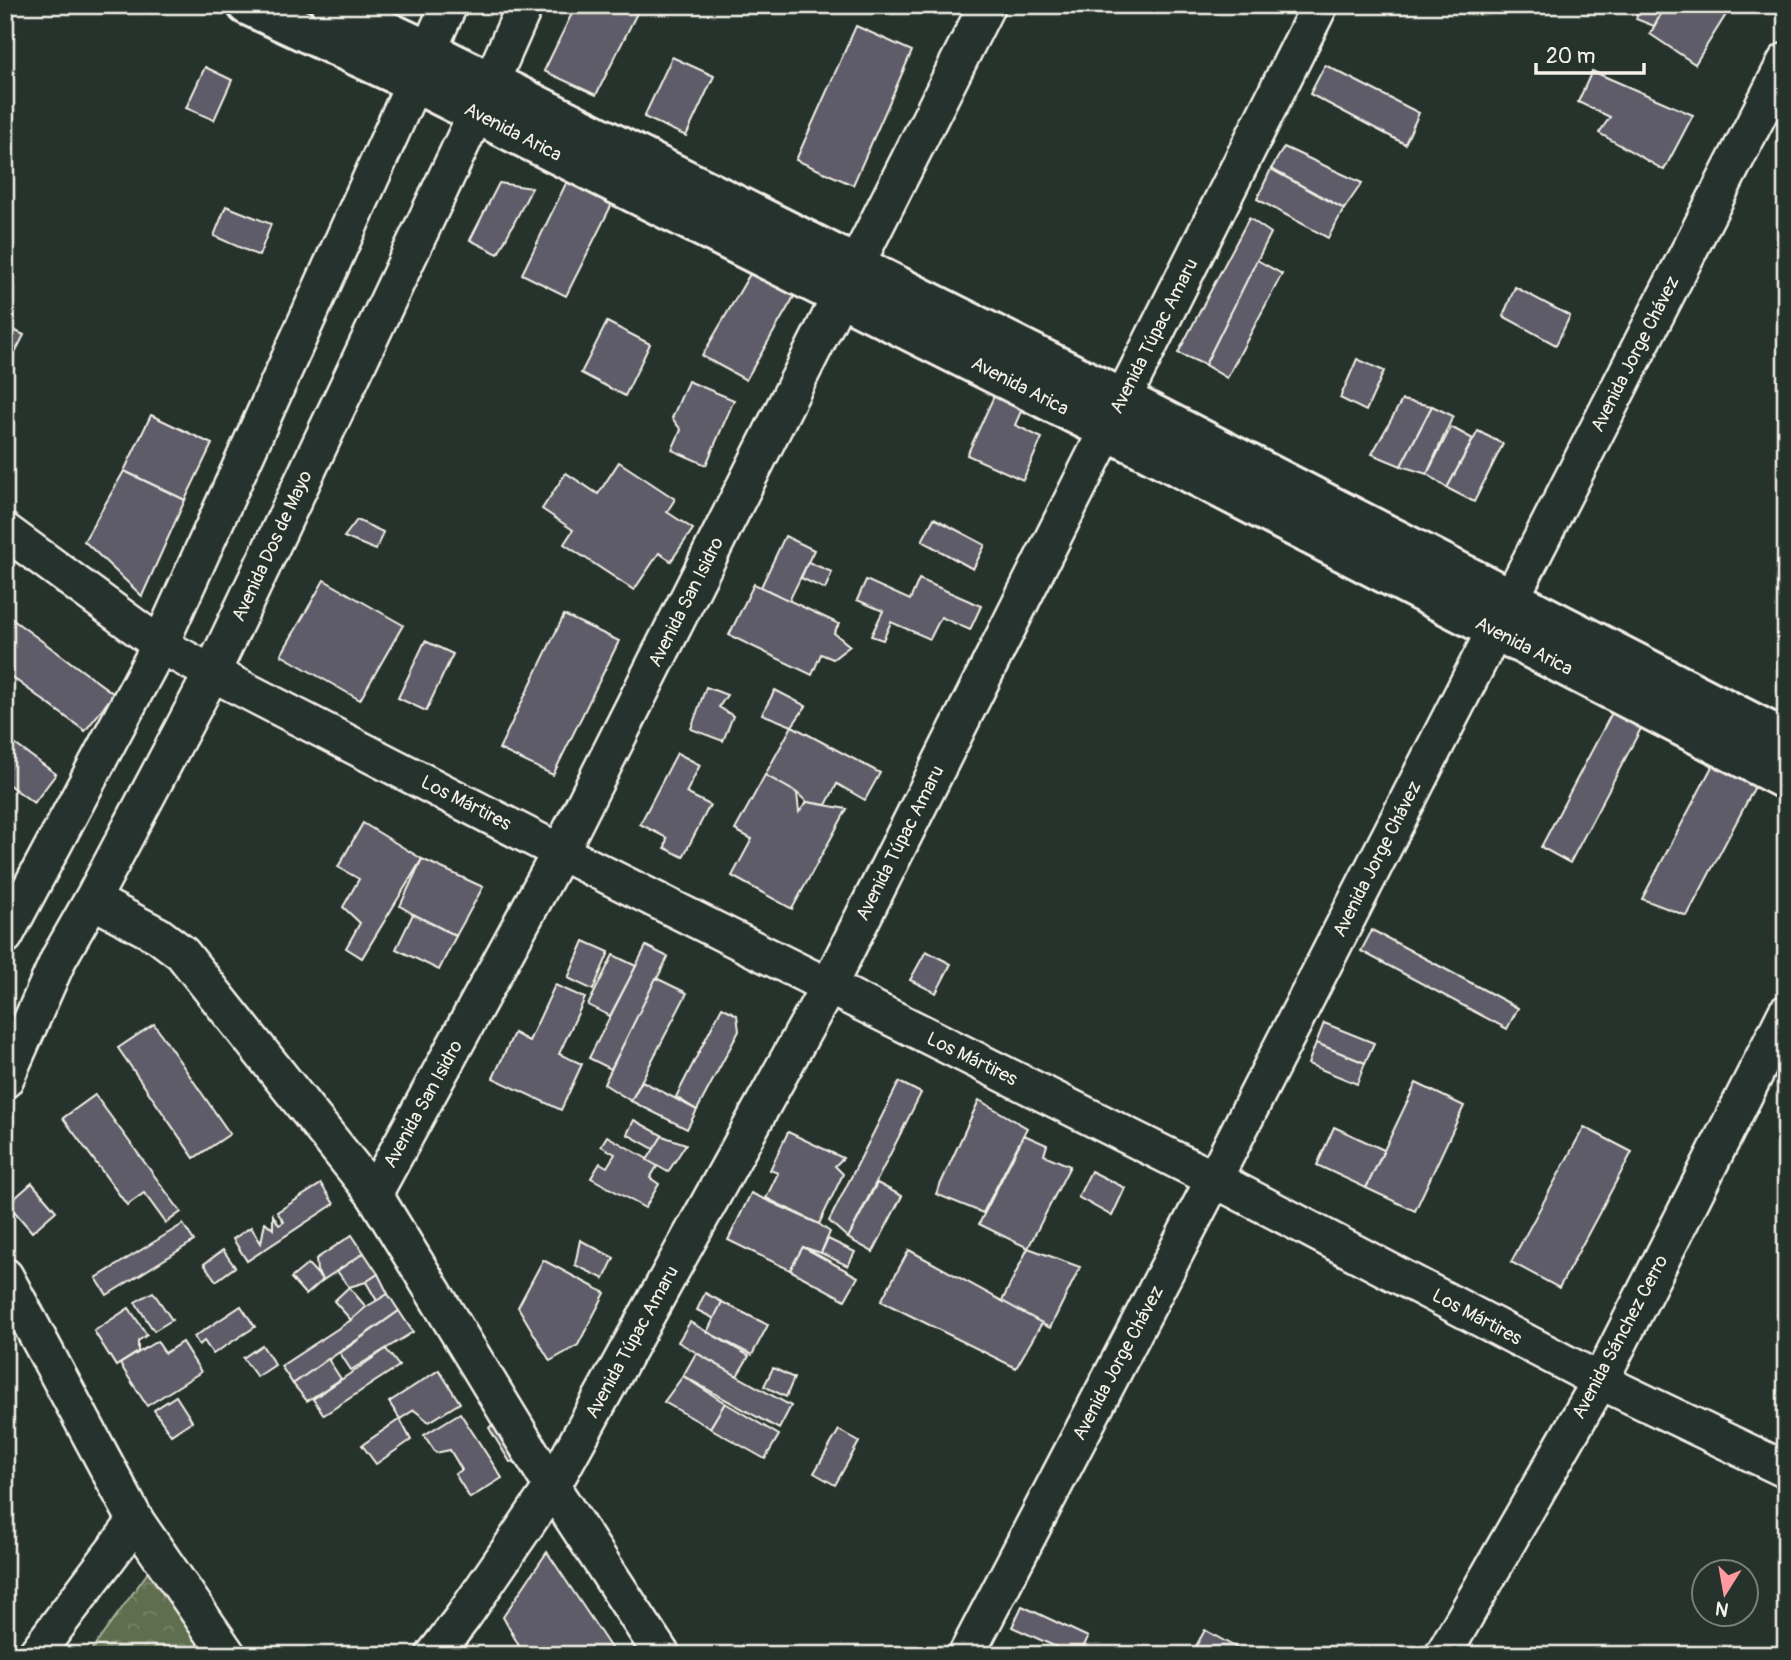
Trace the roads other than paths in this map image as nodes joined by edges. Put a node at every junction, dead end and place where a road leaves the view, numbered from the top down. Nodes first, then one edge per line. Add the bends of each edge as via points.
1 (247, 5) edge
2 (331, 5) edge
3 (449, 5) edge
4 (525, 5) edge
5 (986, 5) edge
6 (1320, 5) edge
7 (1786, 61) edge
8 (422, 67) junction
9 (483, 98) junction
10 (849, 280) junction
11 (1115, 414) junction
12 (5, 531) edge
13 (1502, 615) junction
14 (160, 645) junction
15 (212, 673) junction
16 (1786, 740) edge
17 (1786, 780) edge
18 (560, 852) junction
19 (92, 900) junction
20 (5, 937) edge
21 (59, 958) junction
22 (828, 987) junction
23 (1786, 1013) edge
24 (5, 1080) edge
25 (1214, 1179) junction
26 (374, 1194) junction
27 (5, 1276) edge
28 (1600, 1381) junction
29 (1786, 1470) edge
30 (552, 1487) junction
31 (136, 1521) junction
32 (35, 1655) edge
33 (228, 1655) edge
34 (434, 1655) edge
35 (662, 1655) edge
36 (966, 1655) edge
37 (1443, 1655) edge

1 - 8 street, Avenida Arica
2 - 8 street, Avenida Arica
3 - 8 street
4 - 9 street, Avenida Dos de Mayo
5 - 10 street, Avenida San Isidro
6 - 11 street, Avenida Túpac Amaru
7 - 13 street, Avenida Jorge Chávez
8 - 9 street, Avenida Arica
8 - 14 street
9 - 10 street, Avenida Arica
9 - 15 street, Avenida Dos de Mayo
10 - 11 street, Avenida Arica
10 - 18 street, Avenida San Isidro
11 - 13 street, Avenida Arica
11 - 22 street, Avenida Túpac Amaru
12 - 14 street, Los Mártires
13 - 16 street, Avenida Arica
13 - 17 street, Avenida Arica
13 - 25 street, Avenida Jorge Chávez
14 - 15 street, Los Mártires
14 - 20 street
15 - 18 street, Los Mártires
15 - 19 street, Avenida Dos de Mayo
18 - 22 street, Los Mártires
18 - 26 street, Avenida San Isidro
19 - 21 street, Avenida Dos de Mayo
19 - 26 street via 182,953
20 - 21 street
21 - 24 street, Avenida Dos de Mayo
22 - 25 street, Los Mártires
22 - 30 street, Avenida Túpac Amaru
23 - 28 street, Avenida Sánchez Cerro
25 - 28 street, Los Mártires
25 - 36 street, Avenida Jorge Chávez
26 - 30 street
27 - 31 street
28 - 29 street, Los Mártires
28 - 37 street, Avenida Sánchez Cerro
30 - 34 street, Avenida Túpac Amaru
30 - 35 street
31 - 32 street
31 - 33 street

